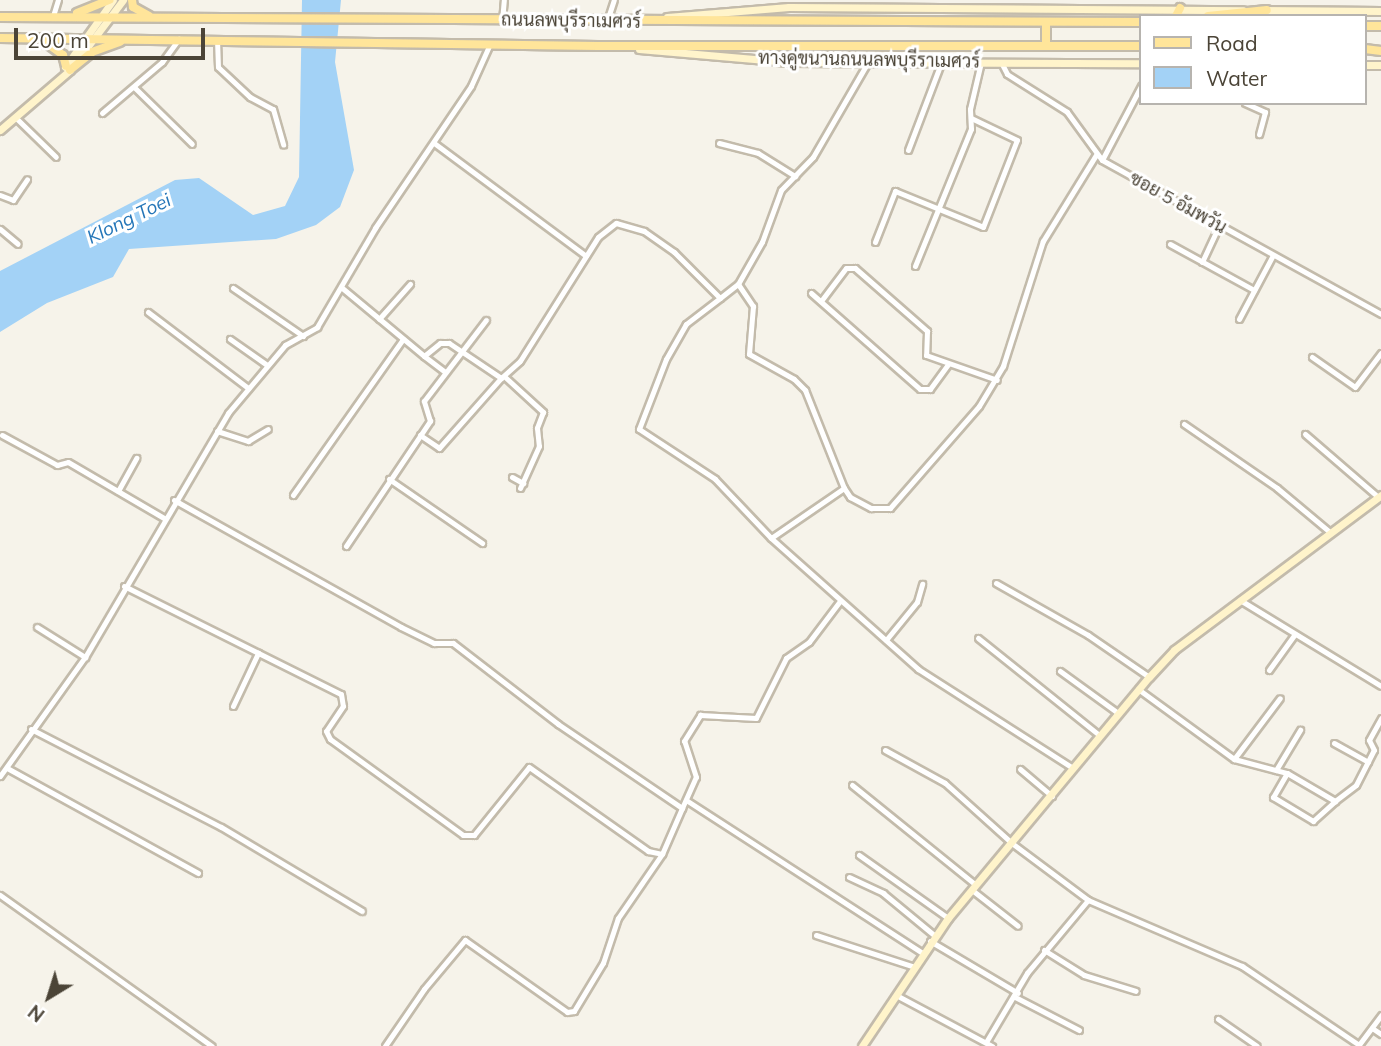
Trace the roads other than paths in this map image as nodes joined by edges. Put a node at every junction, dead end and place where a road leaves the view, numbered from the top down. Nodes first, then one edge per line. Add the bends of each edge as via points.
1 (58, 0) edge
2 (111, 0) edge
3 (123, 0) edge
4 (131, 0) edge
5 (504, 0) edge
6 (614, 0) edge
7 (858, 0) edge
8 (865, 6) junction
9 (1180, 8) edge
10 (1267, 10) junction
11 (1381, 11) edge
12 (1228, 14) edge
13 (53, 16) junction
14 (71, 16) junction
15 (0, 17) edge
16 (99, 17) junction
17 (109, 17) junction
18 (153, 18) junction
19 (502, 21) junction
20 (607, 21) junction
21 (1140, 22) edge
22 (1046, 24) junction
23 (0, 37) edge
24 (41, 38) junction
25 (88, 38) junction
26 (217, 39) junction
27 (130, 40) junction
28 (179, 40) junction
29 (490, 44) junction
30 (1046, 45) junction
31 (598, 46) junction
32 (1140, 46) edge
33 (981, 62) junction
34 (1001, 62) junction
35 (941, 63) junction
36 (1140, 63) edge
37 (867, 64) junction
38 (68, 68) junction
39 (134, 87) junction
40 (1140, 88) edge
41 (1249, 105) edge
42 (102, 113) dead end
43 (15, 117) junction
44 (971, 118) junction
45 (0, 130) edge
46 (1259, 134) dead end
47 (434, 143) junction
48 (719, 143) dead end
49 (192, 144) dead end
50 (284, 145) dead end
51 (908, 150) dead end
52 (1096, 155) junction
53 (56, 157) dead end
54 (1102, 160) junction
55 (795, 176) junction
56 (27, 179) dead end
57 (0, 195) edge
58 (939, 207) junction
59 (1219, 226) junction
60 (0, 229) edge
61 (875, 242) dead end
62 (18, 244) dead end
63 (1170, 244) dead end
64 (1273, 255) junction
65 (586, 256) junction
66 (1202, 262) junction
67 (915, 266) dead end
68 (410, 284) dead end
69 (738, 284) junction
70 (341, 287) junction
71 (233, 288) dead end
72 (1254, 290) junction
73 (811, 293) dead end
74 (720, 298) junction
75 (821, 301) junction
76 (148, 312) dead end
77 (1381, 314) edge
78 (379, 319) junction
79 (1239, 319) dead end
80 (486, 320) dead end
81 (303, 336) junction
82 (230, 339) dead end
83 (403, 339) junction
84 (463, 351) junction
85 (1381, 354) edge
86 (424, 356) junction
87 (1312, 356) dead end
88 (948, 364) junction
89 (267, 365) junction
90 (444, 372) junction
91 (503, 377) junction
92 (997, 380) junction
93 (248, 388) junction
94 (1184, 424) dead end
95 (268, 429) dead end
96 (217, 431) junction
97 (1304, 434) dead end
98 (2, 435) dead end
99 (421, 435) junction
100 (136, 458) dead end
101 (512, 477) dead end
102 (388, 479) junction
103 (844, 488) junction
104 (118, 491) junction
105 (293, 495) dead end
106 (1379, 496) edge
107 (174, 500) junction
108 (164, 517) junction
109 (1331, 533) junction
110 (771, 538) junction
111 (482, 543) dead end
112 (346, 546) dead end
113 (996, 583) dead end
114 (922, 584) dead end
115 (124, 586) junction
116 (1240, 600) junction
117 (840, 601) junction
118 (37, 627) dead end
119 (1295, 634) junction
120 (978, 638) dead end
121 (886, 640) junction
122 (258, 653) junction
123 (85, 657) junction
124 (1269, 670) dead end
125 (1060, 671) dead end
126 (1149, 677) junction
127 (1381, 685) edge
128 (1138, 689) junction
129 (1280, 698) dead end
130 (233, 706) dead end
131 (1118, 713) junction
132 (1381, 718) edge
133 (31, 729) junction
134 (1300, 730) dead end
135 (1099, 734) junction
136 (1334, 743) dead end
137 (885, 750) dead end
138 (1234, 759) junction
139 (1368, 762) junction
140 (6, 768) junction
141 (1073, 768) junction
142 (1020, 769) dead end
143 (1276, 771) junction
144 (1287, 773) junction
145 (0, 776) edge
146 (852, 785) dead end
147 (1052, 796) junction
148 (686, 800) junction
149 (1335, 801) junction
150 (682, 808) junction
151 (1013, 844) junction
152 (662, 855) junction
153 (859, 855) dead end
154 (198, 873) dead end
155 (849, 877) dead end
156 (974, 888) junction
157 (0, 895) edge
158 (1088, 900) junction
159 (362, 911) dead end
160 (948, 918) junction
161 (1018, 926) dead end
162 (817, 935) dead end
163 (932, 938) junction
164 (1044, 950) junction
165 (921, 952) junction
166 (912, 967) junction
167 (1136, 991) dead end
168 (896, 995) junction
169 (1016, 995) junction
170 (1381, 1015) edge
171 (1219, 1019) dead end
172 (1371, 1028) junction
173 (1079, 1030) dead end
174 (1381, 1034) edge
175 (989, 1044) edge
176 (212, 1046) edge
177 (385, 1046) edge
178 (862, 1046) edge
179 (1257, 1046) edge
180 (1358, 1046) edge

1 - 13 street
2 - 14 main road
2 - 16 main road
3 - 17 main road
4 - 18 main road via 134,7
5 - 19 street
6 - 20 street
7 - 8 street
8 - 9 main road
8 - 20 main road
9 - 10 main road
10 - 11 main road
10 - 12 main road
13 - 14 main road, ถนนลพบุรีราเมศวร์
13 - 15 main road, ถนนลพบุรีราเมศวร์
14 - 16 main road, ถนนลพบุรีราเมศวร์
16 - 17 main road, ถนนลพบุรีราเมศวร์
16 - 25 main road
17 - 18 main road, ถนนลพบุรีราเมศวร์
17 - 25 main road
18 - 19 main road, ถนนลพบุรีราเมศวร์
19 - 20 main road, ถนนลพบุรีราเมศวร์
20 - 22 main road, ถนนลพบุรีราเมศวร์
21 - 22 main road, ถนนลพบุรีราเมศวร์
22 - 30 main road
23 - 24 main road, ถนนลพบุรีราเมศวร์
24 - 25 main road, ถนนลพบุรีราเมศวร์
24 - 38 main road via 63,55
25 - 27 main road, ถนนลพบุรีราเมศวร์
25 - 38 main road
26 - 28 main road, ถนนลพบุรีราเมศวร์
26 - 29 main road, ถนนลพบุรีราเมศวร์
26 - 50 street via 218,67 250,97 273,109
27 - 28 main road, ถนนลพบุรีราเมศวร์
27 - 38 main road via 92,52
28 - 39 street
29 - 31 main road, ถนนลพบุรีราเมศวร์
29 - 47 street via 471,86
30 - 31 main road, ถนนลพบุรีราเมศวร์
30 - 32 main road, ถนนลพบุรีราเมศวร์
31 - 37 main road, ทางคู่ขนานถนนลพบุรีราเมศวร์
33 - 34 main road, ทางคู่ขนานถนนลพบุรีราเมศวร์
33 - 35 main road, ทางคู่ขนานถนนลพบุรีราเมศวร์
33 - 44 street
34 - 36 main road, ทางคู่ขนานถนนลพบุรีราเมศวร์
34 - 52 street, ซอย 5 อัมพวัน via 1007,74 1067,112
35 - 37 main road, ทางคู่ขนานถนนลพบุรีราเมศวร์
35 - 51 street
37 - 55 street via 813,156
38 - 43 main road
39 - 42 street
39 - 49 street
40 - 54 street
41 - 46 street via 1265,112
43 - 45 main road
43 - 53 street
44 - 58 street via 971,129
44 - 58 street via 1017,140 983,226
47 - 65 street
47 - 70 street
48 - 55 street via 758,153
52 - 54 street, ซอย 5 อัมพวัน
52 - 92 street via 1043,241
54 - 59 street, ซอย 5 อัมพวัน
55 - 69 street via 781,190 762,242
56 - 57 street via 13,200
58 - 61 street via 895,191
58 - 67 street
59 - 64 street, ซอย 5 อัมพวัน
59 - 66 street
60 - 62 street
63 - 66 street
64 - 72 street
64 - 77 street, ซอย 5 อัมพวัน
65 - 74 street via 598,237 625,222 674,253
65 - 91 street via 520,361
66 - 72 street
68 - 78 street
69 - 74 street
69 - 103 street via 753,306 750,354 805,390
70 - 78 street
70 - 81 street via 317,327
71 - 81 street
72 - 79 street
73 - 75 street
74 - 110 street via 686,324 639,429 715,479
75 - 88 street via 920,389 930,389
75 - 88 street via 846,268 855,268 928,331 926,355
76 - 93 street
78 - 83 street
80 - 84 street
81 - 89 street via 285,345
82 - 89 street
83 - 86 street
83 - 105 street
84 - 86 street via 440,343
84 - 90 street
84 - 91 street
85 - 87 street via 1355,387
86 - 90 street
88 - 92 street
89 - 93 street
90 - 99 street via 424,401 430,421
91 - 99 street via 439,448
91 - 101 street via 543,412 537,428 539,446 522,485
92 - 103 street via 952,440 890,508 871,508 850,497
93 - 96 street
94 - 109 street via 1277,488
95 - 96 street via 248,442
96 - 107 street
97 - 106 street
98 - 104 street via 57,465 68,462
99 - 102 street
100 - 104 street
102 - 111 street
102 - 112 street
103 - 110 street
104 - 108 street
106 - 109 main road
107 - 108 street
107 - 150 street via 401,627 434,643 453,643 558,724
108 - 115 street
109 - 116 main road
110 - 117 street
113 - 126 street via 1088,635
114 - 121 street via 917,602
115 - 122 street
115 - 123 street
116 - 119 street
116 - 126 main road via 1174,650
117 - 121 street
117 - 148 street via 809,642 786,658 756,718 700,715 684,741 696,776
118 - 123 street
119 - 124 street
119 - 127 street
120 - 135 street
121 - 141 street via 918,669
122 - 130 street
122 - 152 street via 341,694 343,706 326,732 330,739 463,835 474,835 528,767 648,852
123 - 133 street
125 - 131 street
126 - 128 main road
128 - 131 main road
128 - 138 street
129 - 138 street
131 - 135 main road
132 - 139 street via 1369,740 1374,750
133 - 140 street
133 - 159 street via 221,827
134 - 143 street
135 - 141 main road
136 - 139 street
137 - 151 street via 945,783
138 - 143 street
139 - 149 street via 1356,785
140 - 145 street
140 - 154 street
141 - 147 main road
142 - 147 street
143 - 144 street
144 - 149 street
144 - 149 street via 1273,797 1313,821
146 - 156 street
147 - 151 main road
148 - 150 street
148 - 165 street
150 - 152 street
151 - 156 main road
151 - 158 street
152 - 177 street via 618,918 603,963 574,1011 567,1012 465,940
153 - 160 street
155 - 163 street via 883,893
156 - 160 main road
156 - 161 street
157 - 176 street
158 - 164 street
158 - 180 street via 1242,966
160 - 163 main road
162 - 166 street
163 - 165 main road
163 - 169 street
164 - 167 street via 1084,975
164 - 169 street
165 - 166 main road
166 - 168 main road
168 - 175 street
168 - 178 main road
169 - 173 street
169 - 175 street
170 - 172 street
171 - 179 street
172 - 174 street
172 - 180 street

